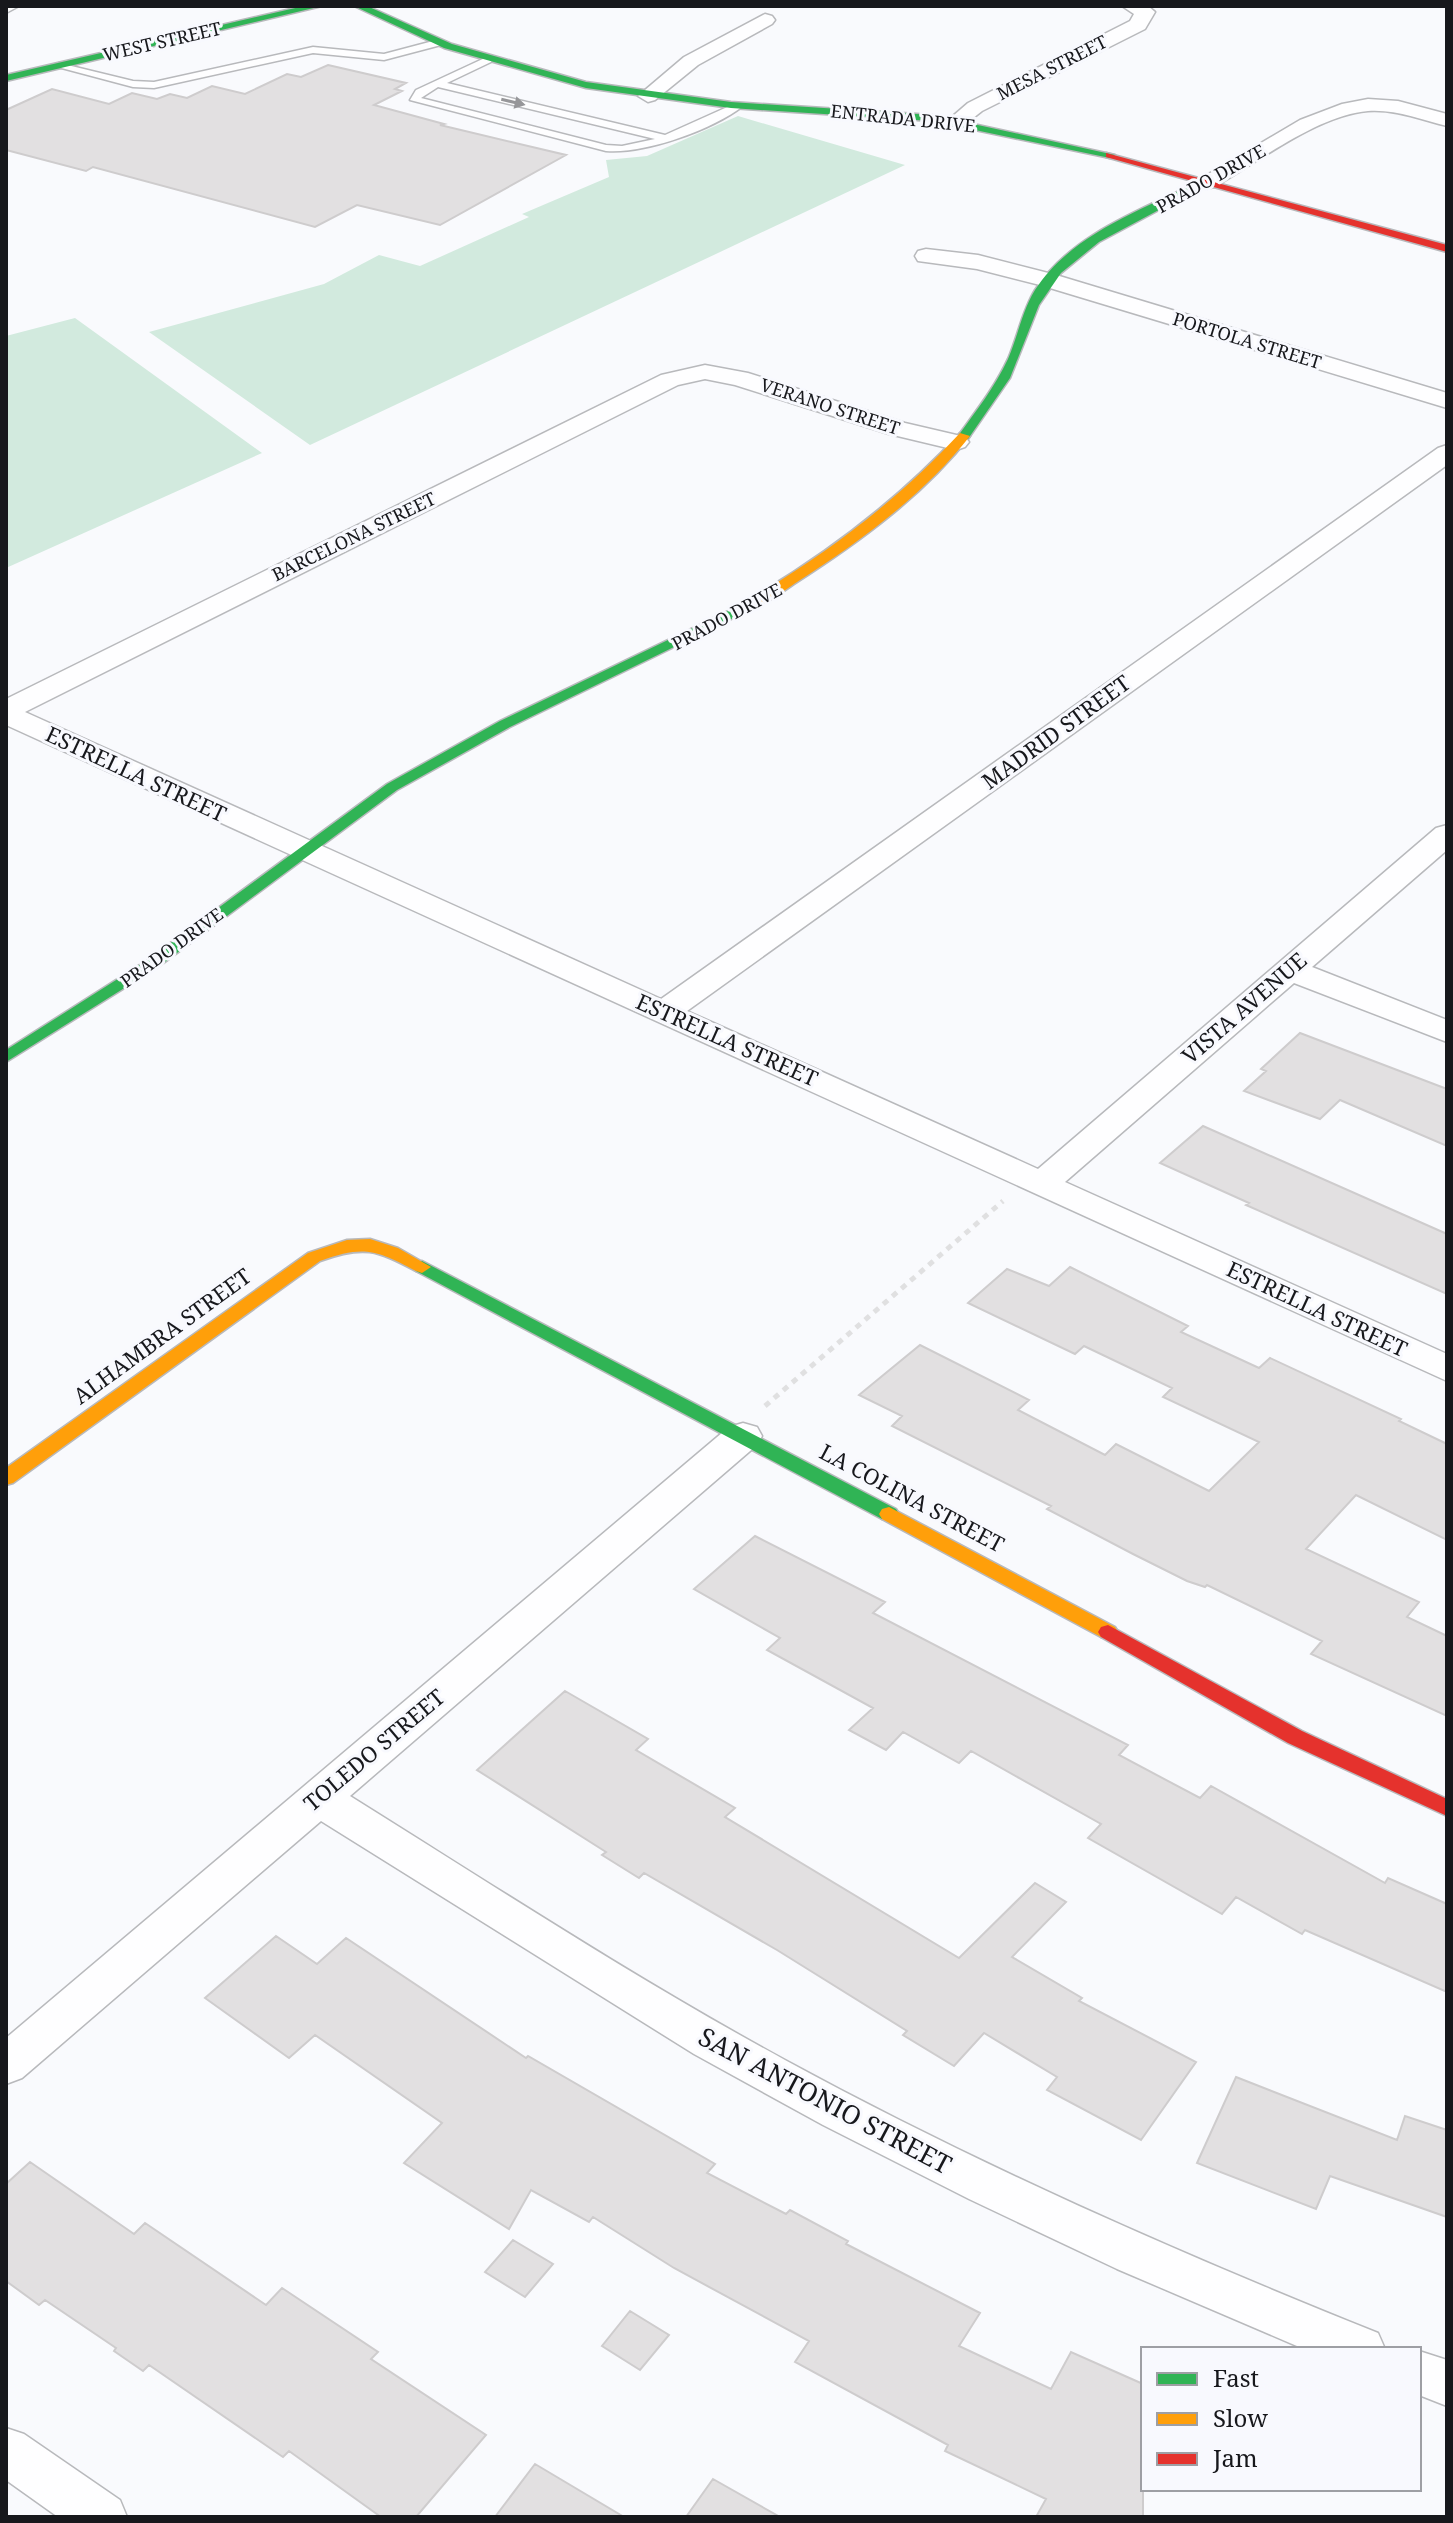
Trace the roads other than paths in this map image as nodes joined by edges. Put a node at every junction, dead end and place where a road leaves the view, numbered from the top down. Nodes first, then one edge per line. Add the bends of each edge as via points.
1 (317, 6) edge
2 (359, 6) edge
3 (1139, 9) edge
4 (765, 20) dead end
5 (437, 43) junction
6 (487, 60) junction
7 (59, 66) junction
8 (6, 78) edge
9 (438, 84) junction
10 (648, 96) junction
11 (738, 106) junction
12 (1447, 120) edge
13 (956, 122) junction
14 (663, 138) junction
15 (1206, 182) junction
16 (1447, 249) edge
17 (926, 256) dead end
18 (1048, 280) junction
19 (705, 372) joint
20 (1447, 401) edge
21 (956, 442) junction
22 (1447, 453) edge
23 (6, 712) edge
24 (1447, 834) edge
25 (302, 850) junction
26 (1289, 969) junction
27 (664, 1012) junction
28 (1447, 1032) edge
29 (6, 1057) edge
30 (1043, 1183) junction
31 (351, 1243) joint
32 (1447, 1369) edge
33 (753, 1422) junction
34 (6, 1478) edge
35 (319, 1798) junction
36 (1447, 1808) edge
37 (6, 2065) edge
38 (1355, 2347) edge
39 (1421, 2374) edge
40 (1447, 2383) edge
41 (6, 2451) edge
42 (101, 2517) edge

1 - 7 street, WEST STREET
2 - 5 street, ENTRADA DRIVE
3 - 13 street, MESA STREET via 1138,25 975,107
4 - 10 street via 691,61
5 - 6 street, ENTRADA DRIVE
5 - 7 lane via 384,57 305,51 165,84 119,81
6 - 9 lane
6 - 10 street, ENTRADA DRIVE
7 - 8 street, WEST STREET
9 -> 14 lane
9 - 14 lane via 415,100 613,150 637,149
10 - 11 street, ENTRADA DRIVE
11 - 13 street, ENTRADA DRIVE
11 - 14 lane
12 - 15 street, PRADO DRIVE via 1395,107 1338,110
13 - 15 street, ENTRADA DRIVE
15 - 16 street, ENTRADA DRIVE
15 - 18 street, PRADO DRIVE via 1078,252
17 - 18 street, PORTOLA STREET via 978,262
18 - 20 street, PORTOLA STREET
18 - 21 street, PRADO DRIVE via 1027,315 1014,360 988,405
19 - 21 street, VERANO STREET
19 - 23 street, BARCELONA STREET via 670,380
21 - 25 street, PRADO DRIVE via 901,501 778,590 689,639 483,735 393,786
22 - 27 street, MADRID STREET
23 - 25 street, ESTRELLA STREET
24 - 26 street, VISTA AVENUE
25 - 27 street, ESTRELLA STREET
25 - 29 street, PRADO DRIVE via 172,950
26 - 28 street
26 - 30 street, VISTA AVENUE
27 - 30 street, ESTRELLA STREET
30 - 32 street, ESTRELLA STREET
31 - 33 street, LA COLINA STREET via 391,1249
31 - 34 street, ALHAMBRA STREET via 314,1257
33 - 35 street, TOLEDO STREET
33 - 36 street, LA COLINA STREET via 1002,1573 1295,1737
35 - 37 street, TOLEDO STREET
35 - 38 street, SAN ANTONIO STREET via 647,2004 856,2120 1138,2255
39 - 40 street
41 - 42 street

